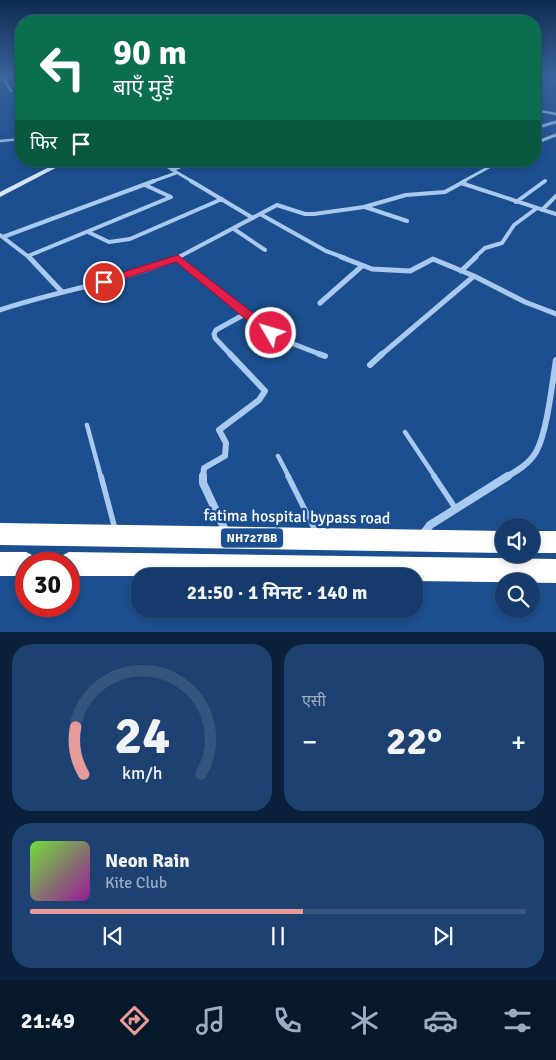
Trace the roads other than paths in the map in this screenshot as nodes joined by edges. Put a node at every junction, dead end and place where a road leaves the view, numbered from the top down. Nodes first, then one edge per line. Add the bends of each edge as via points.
1 (541, 111) edge
2 (556, 114) edge
3 (556, 122) edge
4 (541, 126) edge
5 (556, 135) edge
6 (15, 140) edge
7 (0, 141) edge
8 (541, 141) edge
9 (54, 167) edge
10 (168, 167) edge
11 (182, 167) edge
12 (489, 167) edge
13 (174, 171) junction
14 (545, 181) dead end
15 (461, 183) junction
16 (144, 184) junction
17 (0, 195) edge
18 (556, 196) edge
19 (222, 199) junction
20 (516, 202) junction
21 (364, 207) junction
22 (540, 209) junction
23 (260, 214) junction
24 (556, 214) edge
25 (253, 218) junction
26 (407, 221) dead end
27 (234, 229) junction
28 (88, 232) junction
29 (1, 236) edge
30 (264, 250) dead end
31 (28, 256) junction
32 (178, 258) junction
33 (362, 266) junction
34 (461, 271) junction
35 (474, 276) junction
36 (62, 292) junction
37 (320, 303) dead end
38 (0, 310) edge
39 (245, 314) junction
40 (556, 314) edge
41 (326, 356) dead end
42 (556, 360) edge
43 (370, 365) dead end
44 (87, 425) dead end
45 (406, 432) dead end
46 (278, 456) dead end
47 (456, 509) junction
48 (0, 534) edge
49 (117, 537) junction
50 (419, 540) junction
51 (230, 541) junction
52 (321, 541) junction
53 (495, 542) edge
54 (540, 542) edge
55 (556, 542) edge
56 (0, 564) edge
57 (15, 564) edge
58 (80, 564) edge
59 (556, 570) edge

1 - 2 street
3 - 4 street
5 - 8 street
6 - 7 lane
9 - 17 street
10 - 13 street
11 - 13 street
12 - 15 street
13 - 16 street
13 - 19 street
14 - 20 street
15 - 20 street
15 - 21 street via 445,192 406,195
16 - 28 street via 171,198
16 - 29 street
18 - 22 street
19 - 25 street
19 - 28 street via 130,239 109,242
20 - 22 street
21 - 23 street via 310,215 277,205
21 - 26 street
22 - 24 street
22 - 34 street via 512,227 506,240 496,248 485,248
23 - 25 street
23 - 33 street via 326,251
25 - 27 street
27 - 30 street
27 - 32 street
28 - 31 street
29 - 31 street
31 - 36 street
32 - 36 street via 90,287
32 - 39 street
33 - 34 street via 405,272 433,259
33 - 37 street
34 - 35 street
35 - 40 street
35 - 43 street
36 - 38 street
39 - 41 street via 278,338
39 - 51 street via 216,330 215,338 265,391 259,400 219,430 226,443 225,456 204,468 203,483
42 - 47 street via 545,423 536,452 524,466
44 - 49 lane
45 - 47 lane
46 - 52 lane
47 - 50 street via 430,525
48 - 49 highway, fatima hospital bypass road / NH727BB
49 - 51 highway, fatima hospital bypass road / NH727BB
50 - 52 highway, fatima hospital bypass road / NH727BB
50 - 53 highway, fatima hospital bypass road / NH727BB
51 - 52 highway, fatima hospital bypass road / NH727BB
54 - 55 highway
56 - 57 highway
58 - 59 highway, NH727BB via 240,562

